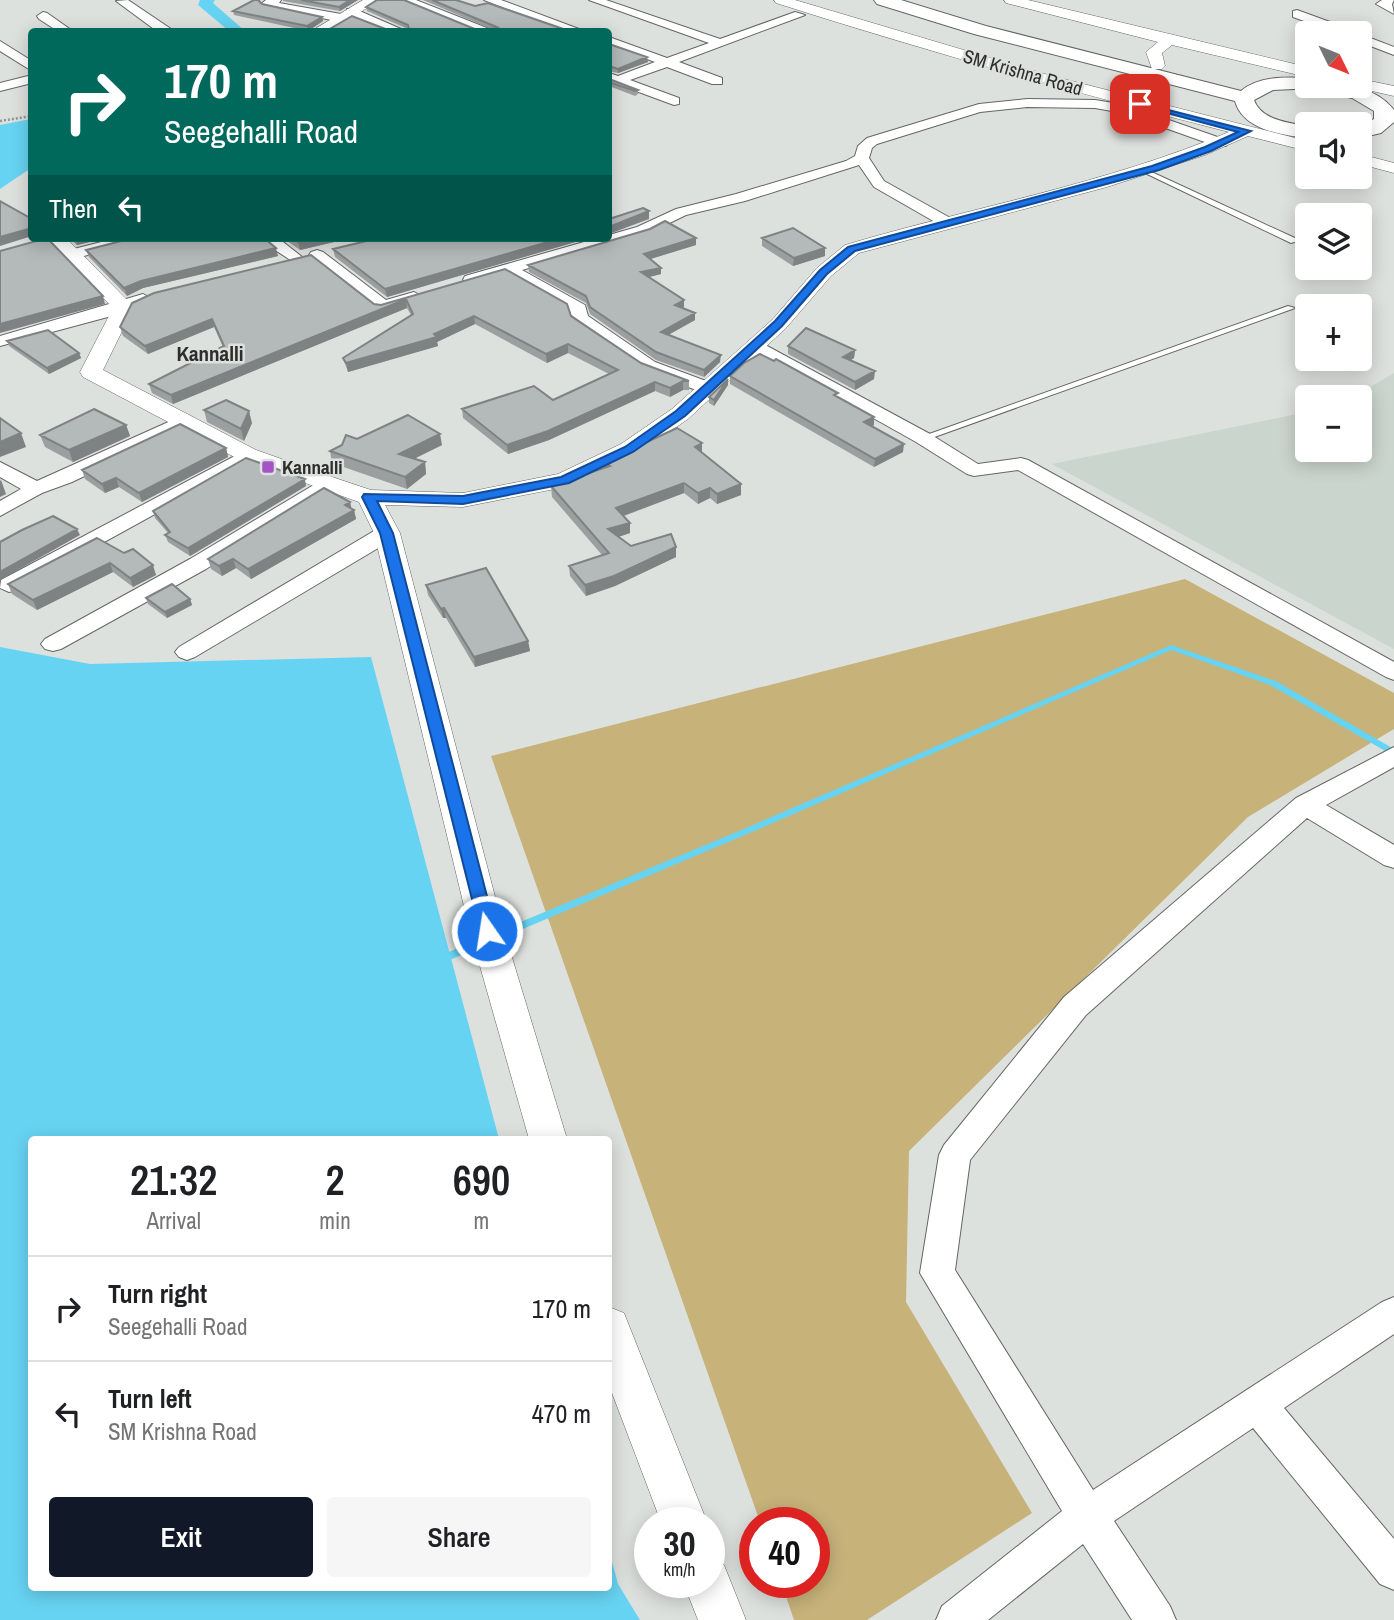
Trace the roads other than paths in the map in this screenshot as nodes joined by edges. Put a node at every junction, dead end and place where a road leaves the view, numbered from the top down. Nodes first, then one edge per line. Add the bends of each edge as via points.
1 (275, 0) edge
2 (373, 0) edge
3 (405, 0) edge
4 (490, 0) edge
5 (595, 0) edge
6 (781, 0) edge
7 (883, 0) edge
8 (914, 0) edge
9 (1011, 0) edge
10 (1392, 0) edge
11 (121, 1) edge
12 (1394, 10) edge
13 (1297, 14) dead end
14 (346, 15) junction
15 (799, 15) dead end
16 (43, 16) dead end
17 (1316, 21) edge
18 (62, 28) edge
19 (161, 28) edge
20 (324, 28) edge
21 (389, 28) edge
22 (480, 28) edge
23 (569, 28) edge
24 (1169, 40) junction
25 (612, 42) edge
26 (720, 43) junction
27 (1372, 43) edge
28 (0, 45) edge
29 (1394, 51) edge
30 (668, 62) junction
31 (28, 64) edge
32 (1295, 69) edge
33 (1154, 70) junction
34 (0, 73) edge
35 (1394, 75) edge
36 (28, 77) edge
37 (613, 78) edge
38 (28, 79) edge
39 (717, 81) dead end
40 (1372, 83) edge
41 (1295, 84) edge
42 (1372, 86) edge
43 (0, 87) edge
44 (1087, 90) junction
45 (1394, 91) edge
46 (1249, 94) junction
47 (1368, 98) edge
48 (674, 101) dead end
49 (1382, 125) edge
50 (1295, 130) edge
51 (1246, 131) junction
52 (1222, 143) junction
53 (1295, 143) edge
54 (862, 158) junction
55 (1372, 162) edge
56 (1394, 168) edge
57 (1145, 171) junction
58 (948, 223) junction
59 (612, 239) edge
60 (1294, 241) dead end
61 (273, 242) edge
62 (601, 242) edge
63 (54, 243) edge
64 (343, 248) edge
65 (317, 255) junction
66 (298, 260) junction
67 (271, 267) edge
68 (506, 269) junction
69 (457, 284) edge
70 (432, 291) edge
71 (164, 292) edge
72 (124, 307) junction
73 (1291, 308) dead end
74 (2, 341) dead end
75 (756, 345) junction
76 (707, 388) junction
77 (184, 421) junction
78 (923, 439) junction
79 (248, 455) junction
80 (0, 468) edge
81 (329, 484) junction
82 (35, 489) junction
83 (369, 497) junction
84 (0, 510) edge
85 (387, 533) junction
86 (9, 585) edge
87 (53, 643) dead end
88 (187, 652) dead end
89 (1394, 672) edge
90 (1391, 757) edge
91 (1305, 805) junction
92 (1394, 858) edge
93 (547, 1136) edge
94 (1394, 1314) edge
95 (612, 1336) edge
96 (1257, 1404) junction
97 (678, 1507) edge
98 (1087, 1516) junction
99 (1394, 1570) edge
100 (713, 1598) edge
101 (722, 1620) edge
102 (956, 1620) edge
103 (1156, 1620) edge

1 - 14 street via 267,4
2 - 14 street
3 - 22 street
4 - 23 street
5 - 26 street
6 - 44 street, SM Krishna Road
7 - 33 highway, SM Krishna Road via 971,27
8 - 33 highway, SM Krishna Road
9 - 24 street
10 - 12 street via 1382,4
11 - 19 street
13 - 17 street
14 - 20 street
14 - 21 street
15 - 26 street
16 - 18 street
24 - 32 street
24 - 33 street via 1154,52
25 - 30 street
26 - 30 street
27 - 29 street
28 - 31 street
30 - 37 street
30 - 39 street
33 - 44 street
33 - 46 highway, SM Krishna Road
34 - 36 street
35 - 40 street
37 - 48 street
38 - 43 street
41 - 46 highway via 1278,84
42 - 45 street
44 - 51 street, SM Krishna Road
46 - 50 highway via 1247,108 1259,118
47 - 49 highway via 1383,108
51 - 52 street
51 - 53 street, SM Krishna Road
52 - 54 street via 1126,109 1027,103 979,108 872,141
52 - 57 street
54 - 58 street via 879,184
54 - 59 street via 747,196 681,212
55 - 56 street
57 - 58 street
57 - 60 lane
58 - 75 street via 852,249 824,272
61 - 66 street
62 - 68 street
63 - 72 street
64 - 65 street
65 - 66 street
65 - 70 street via 383,306
66 - 67 street
68 - 69 street
68 - 76 street via 579,309 579,318 649,366
71 - 72 street
72 - 74 street
72 - 77 street via 91,372
73 - 78 lane
75 - 76 street
75 - 78 street
76 - 83 street via 680,414 629,449 565,480 463,500
77 - 79 street
77 - 82 street
78 - 89 street via 974,470 1021,464
79 - 81 street
79 - 86 street
80 - 82 street
81 - 83 street
81 - 87 street via 198,564
82 - 84 street
83 - 85 street
85 - 88 street
85 - 93 street via 491,941
90 - 91 street
91 - 92 street
91 - 98 street via 1075,1006 955,1155 937,1273
94 - 96 street
95 - 97 street
96 - 98 street
96 - 99 street
98 - 102 street
98 - 103 street
100 - 101 street

